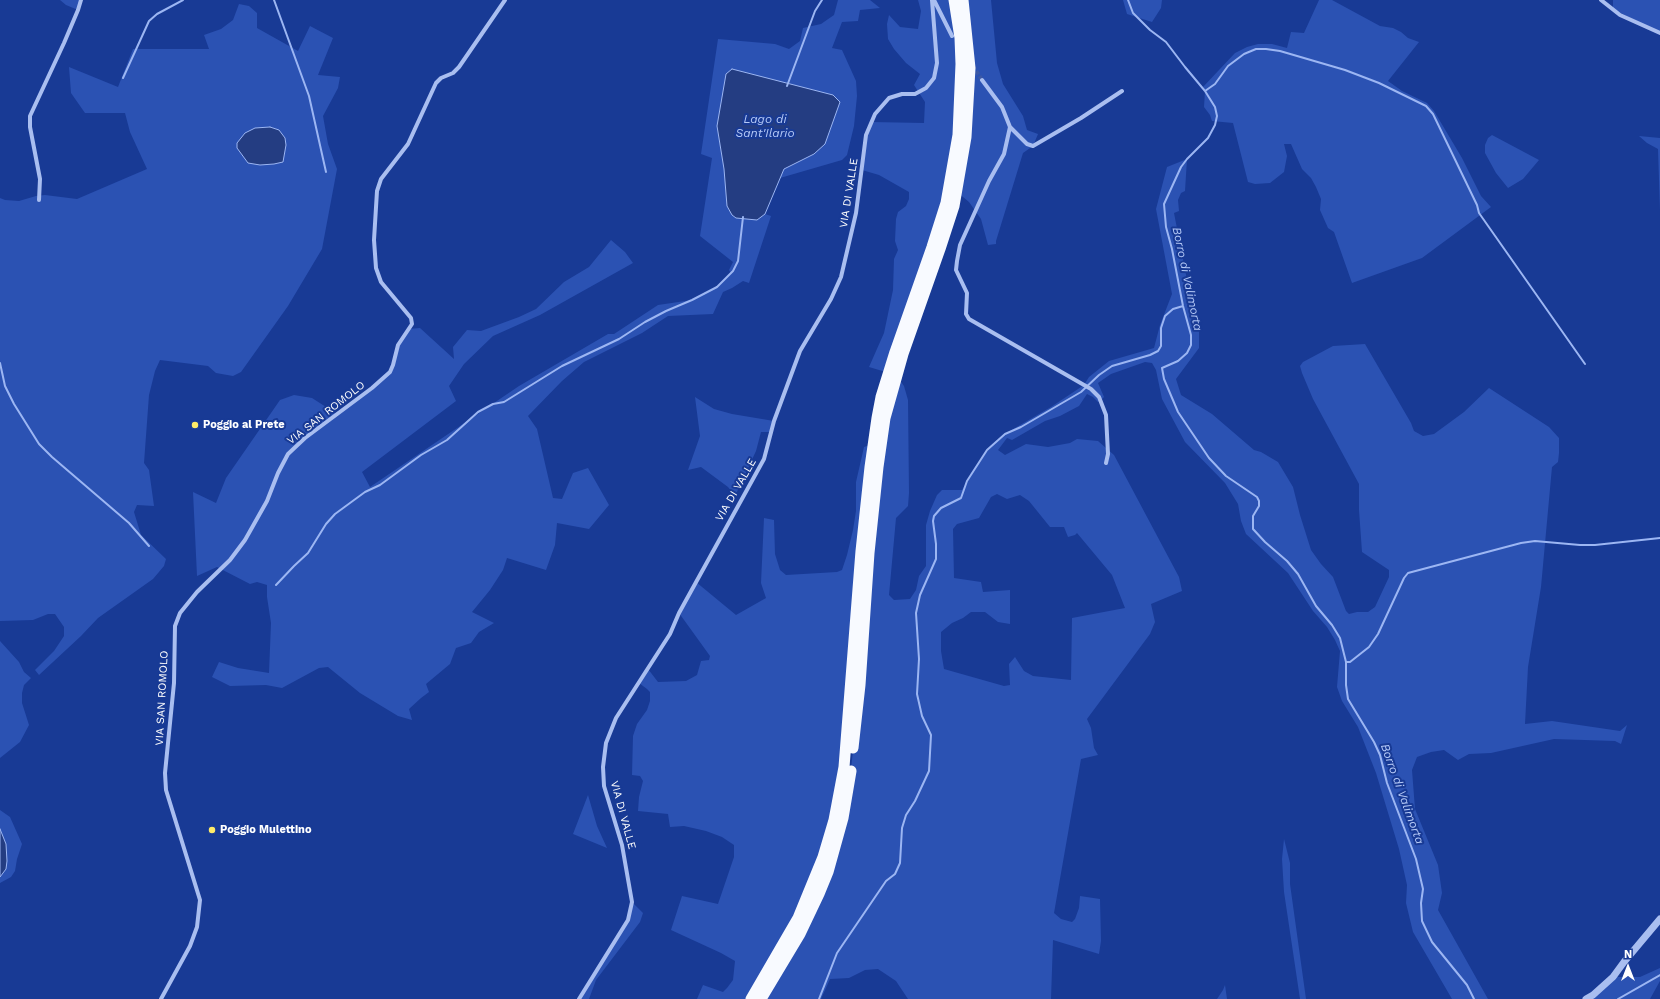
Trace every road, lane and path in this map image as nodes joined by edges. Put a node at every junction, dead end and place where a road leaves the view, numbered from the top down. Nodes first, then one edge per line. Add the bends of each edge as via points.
1 (81, 0) edge
2 (505, 0) edge
3 (933, 0) edge
4 (954, 0) edge
5 (963, 0) edge
6 (1601, 0) edge
7 (1660, 33) edge
8 (952, 36) dead end
9 (982, 80) tunnel mouth
10 (1122, 91) dead end
11 (1010, 127) junction
12 (39, 200) dead end
13 (1106, 463) dead end
14 (1660, 919) edge
15 (161, 999) edge
16 (579, 999) edge
17 (751, 999) edge
18 (762, 999) edge
19 (1586, 999) edge

1 - 12 street via 30,116 40,179
2 - 15 street, VIA SAN ROMOLO via 459,67 436,83 408,144 381,179 377,191 374,240 376,268 381,282 411,318 412,324 398,345 390,372 288,454 267,501 244,540 230,560 196,592 180,613 175,626 174,683 164,773 166,790 200,900 197,927 190,946
3 - 8 street
3 - 16 street, VIA DI VALLE via 937,63 934,78 926,88 915,94 889,98 875,114 866,135 856,213 841,277 800,351 774,421 764,460 679,613 670,634 616,718 606,743 604,786 622,845 632,902 628,920
4 - 17 highway via 961,64 958,136 946,203 895,352 877,418 862,543 844,767 834,820 823,857 798,918
5 - 18 highway via 970,68 966,137 954,206 899,368 885,418 869,553 851,769 843,818 834,855 819,894 800,934
6 - 7 street via 1620,16
9 - 11 street via 1002,107
10 - 11 street via 1033,146 1027,144
11 - 13 street via 1004,154 960,245 956,270 967,293 966,314 969,319 1090,388 1099,397 1106,415
14 - 19 street via 1613,977

